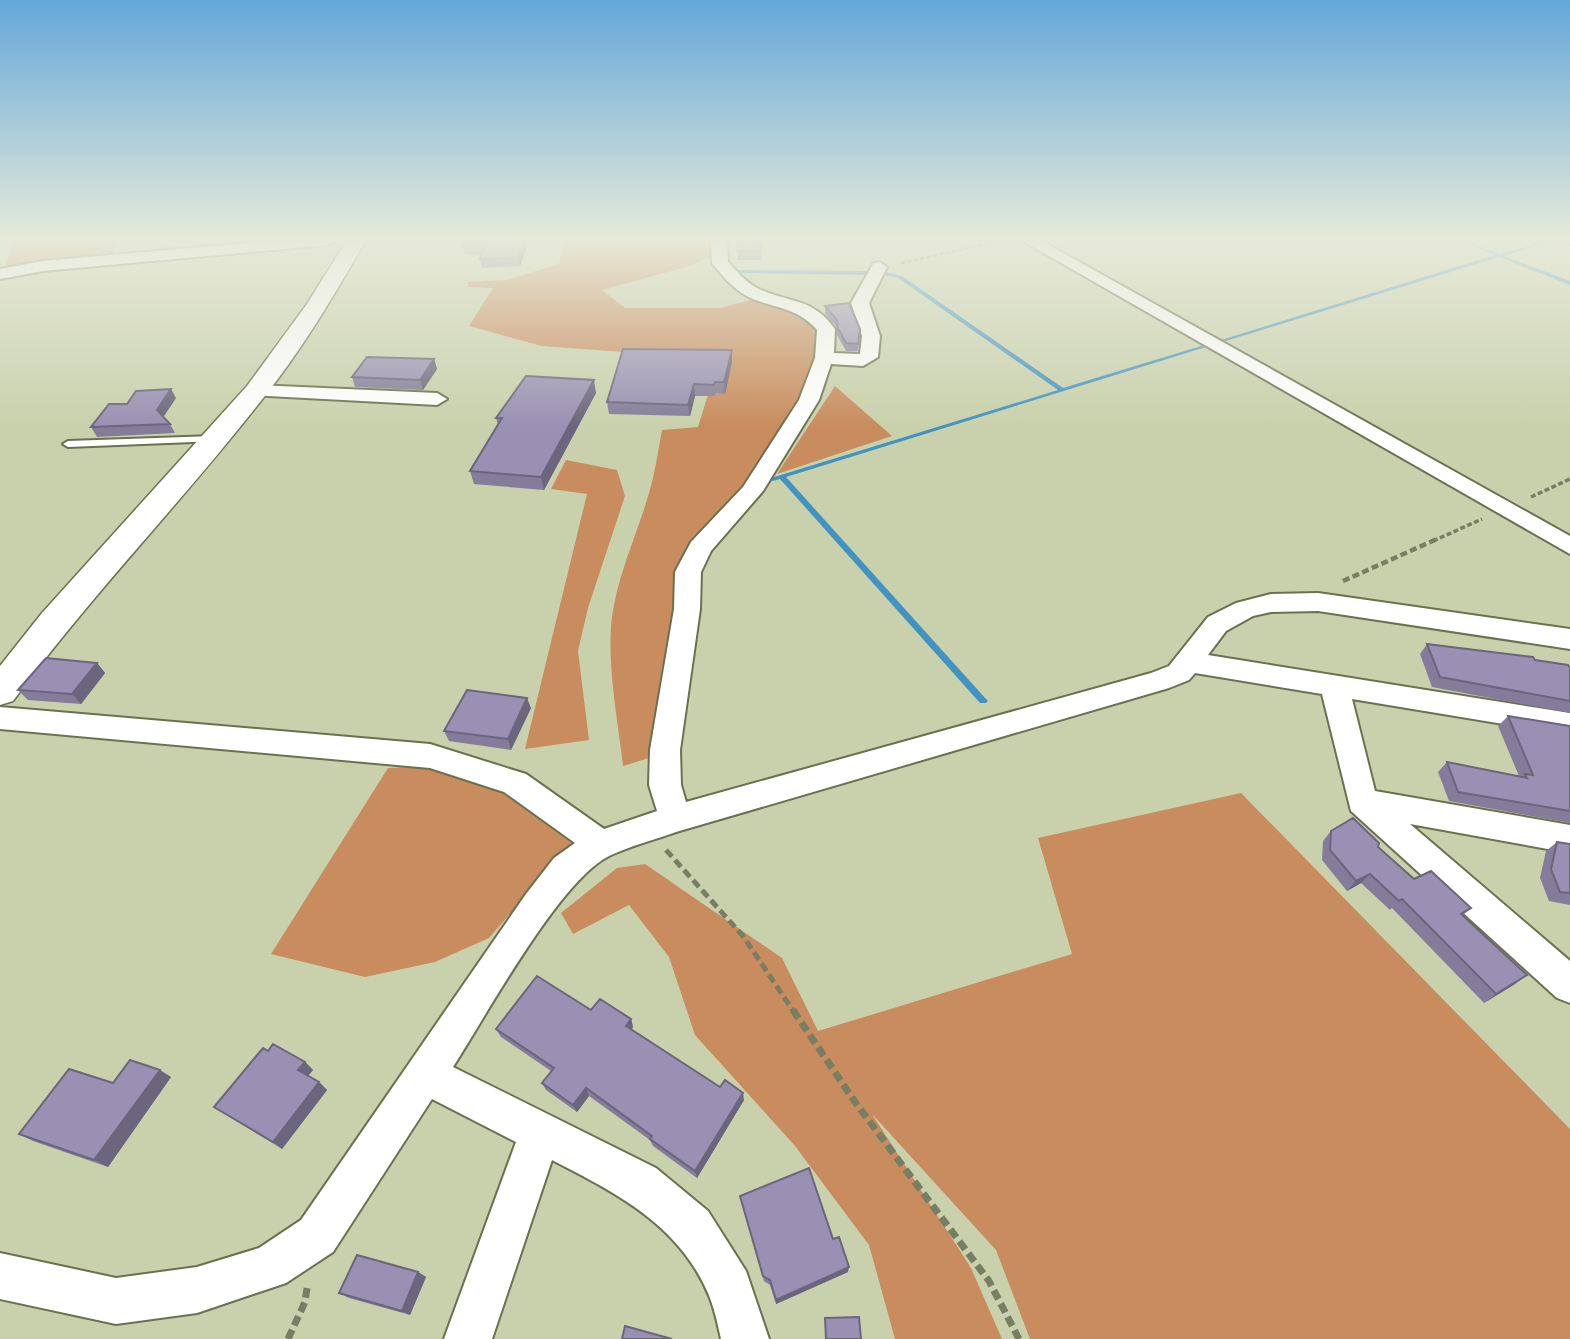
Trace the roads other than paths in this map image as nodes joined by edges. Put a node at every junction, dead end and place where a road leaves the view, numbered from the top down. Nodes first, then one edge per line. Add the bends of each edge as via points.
1 (319, 302) edge
2 (791, 302) edge
3 (860, 302) edge
4 (1139, 302) edge
5 (824, 358) junction
6 (256, 391) junction
7 (438, 399) dead end
8 (214, 439) junction
9 (68, 444) dead end
10 (1570, 546) edge
11 (1570, 639) edge
12 (1190, 662) junction
13 (1334, 686) junction
14 (0, 692) edge
15 (0, 718) edge
16 (1570, 724) edge
17 (1362, 802) junction
18 (664, 822) junction
19 (1570, 839) edge
20 (597, 846) junction
21 (1570, 985) edge
22 (426, 1075) junction
23 (540, 1134) junction
24 (0, 1276) edge
25 (468, 1339) edge
26 (746, 1339) edge

1 - 6 street
2 - 5 street via 816,315 826,328
3 - 5 street via 870,328 869,357
4 - 10 street
5 - 18 street via 809,400 752,491 700,548 688,572 687,609 665,750
6 - 7 street
6 - 8 street
8 - 9 lane
8 - 14 street via 54,621
11 - 12 street via 1318,602 1270,603 1245,608 1217,624
12 - 13 street
12 - 18 street via 1179,673 1141,687
13 - 16 street
13 - 17 street
15 - 20 street via 430,756 515,783 589,835
17 - 19 street
17 - 21 street
18 - 20 street
20 - 22 street via 566,869 538,905
22 - 23 street
22 - 24 street via 317,1236 270,1267 197,1290 116,1301
23 - 25 street
23 - 26 street via 641,1183 692,1227 730,1287

